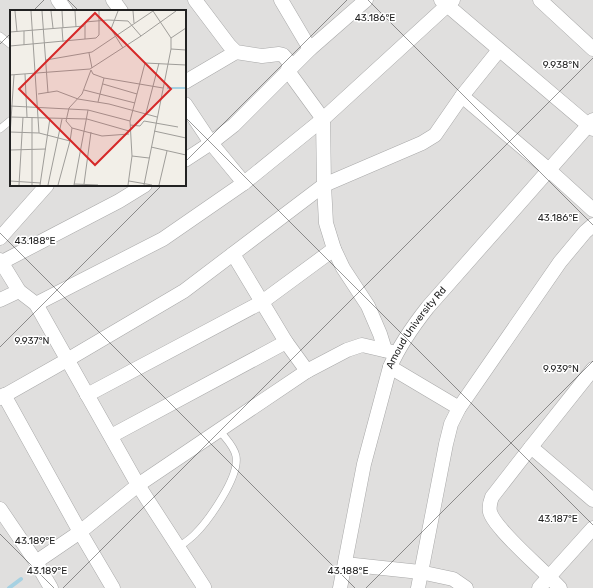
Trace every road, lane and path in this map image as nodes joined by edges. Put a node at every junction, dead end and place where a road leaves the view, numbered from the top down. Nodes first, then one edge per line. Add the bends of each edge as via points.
1 (58, 0) edge
2 (113, 0) edge
3 (195, 0) edge
4 (281, 0) edge
5 (540, 0) edge
6 (359, 2) edge
7 (447, 2) edge
8 (65, 10) edge
9 (120, 10) edge
10 (0, 36) edge
11 (10, 44) edge
12 (310, 49) junction
13 (593, 49) edge
14 (499, 50) junction
15 (236, 52) junction
16 (288, 71) junction
17 (186, 81) edge
18 (462, 96) junction
19 (186, 106) edge
20 (323, 119) junction
21 (10, 121) edge
22 (592, 125) edge
23 (0, 129) edge
24 (211, 143) junction
25 (186, 159) edge
26 (549, 170) junction
27 (244, 183) junction
28 (324, 185) junction
29 (46, 186) edge
30 (143, 186) edge
31 (593, 210) edge
32 (593, 225) edge
33 (0, 238) edge
34 (334, 249) junction
35 (232, 254) junction
36 (1, 261) edge
37 (19, 291) junction
38 (0, 300) edge
39 (262, 302) junction
40 (36, 304) junction
41 (286, 342) junction
42 (390, 352) junction
43 (67, 360) junction
44 (390, 366) junction
45 (593, 369) edge
46 (307, 371) junction
47 (87, 395) junction
48 (2, 396) edge
49 (459, 408) junction
50 (220, 431) junction
51 (111, 436) junction
52 (531, 446) junction
53 (138, 486) junction
54 (591, 493) edge
55 (0, 509) edge
56 (593, 528) edge
57 (80, 532) junction
58 (178, 548) junction
59 (36, 562) junction
60 (346, 564) junction
61 (420, 572) junction
62 (549, 576) junction
63 (51, 588) edge
64 (113, 588) edge
65 (203, 588) edge
66 (340, 588) edge
67 (418, 588) edge
68 (466, 588) edge
69 (539, 588) edge
70 (560, 588) edge

1 - 8 street
2 - 9 street
3 - 15 street
4 - 12 street
5 - 13 street
6 - 12 street
7 - 14 street
7 - 20 street
10 - 11 lane
12 - 16 street
14 - 18 street
14 - 22 street
15 - 16 street via 262,56 283,55 289,62
15 - 17 street
16 - 20 street
16 - 24 street via 234,125
18 - 26 street
18 - 28 street via 435,135
19 - 24 street
20 - 27 street
20 - 28 street
21 - 23 lane
22 - 26 street, Amoud University Rd
24 - 25 street
24 - 27 street
26 - 31 street
26 - 42 street, Amoud University Rd
27 - 40 street via 163,239
28 - 34 street via 326,223
28 - 35 street
29 - 33 street
30 - 36 street
32 - 49 street via 560,262
34 - 39 street
34 - 42 street via 343,268 368,306
35 - 39 street
35 - 43 street via 184,291
36 - 37 street
37 - 38 street
37 - 40 street
39 - 41 street
39 - 47 street
40 - 43 street
41 - 46 street
41 - 51 street
42 - 44 street, Amoud University Rd
42 - 46 street via 362,345
43 - 47 street
43 - 48 street
44 - 49 street
44 - 60 street, Amoud University Rd via 364,464
45 - 52 street
46 - 50 street
47 - 51 street
48 - 57 street
49 - 61 street via 451,424 446,444
50 - 53 street
50 - 58 lane via 233,447 237,457 236,468 212,514 194,535
51 - 53 street
52 - 54 street
52 - 62 street via 492,497 489,505 493,519 515,545
53 - 57 street
53 - 58 street
55 - 59 street
56 - 62 street
57 - 59 street
57 - 64 street
58 - 65 street
59 - 63 street
60 - 61 street
60 - 66 street, Amoud University Rd
61 - 67 street
61 - 68 street via 453,579
62 - 69 street
62 - 70 street

